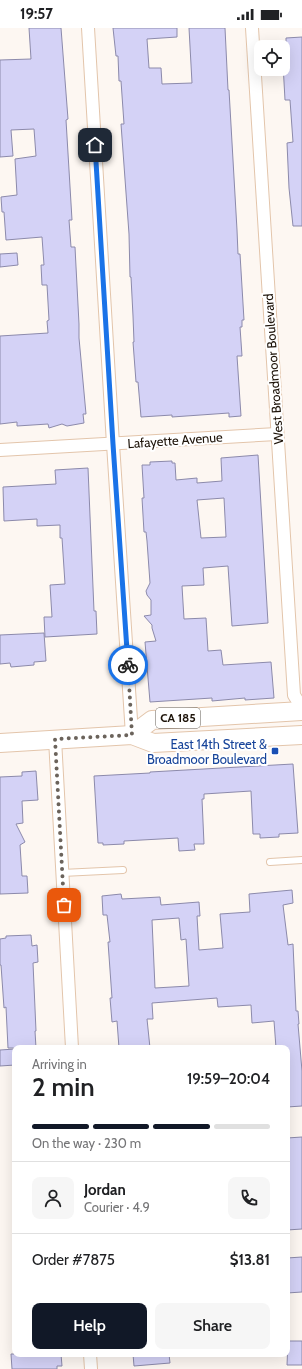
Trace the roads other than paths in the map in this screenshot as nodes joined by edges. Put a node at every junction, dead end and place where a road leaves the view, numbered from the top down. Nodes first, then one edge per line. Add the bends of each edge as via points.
1 (88, 28) edge
2 (252, 28) edge
3 (278, 434) junction
4 (113, 444) junction
5 (0, 450) edge
6 (302, 709) edge
7 (132, 735) junction
8 (302, 735) edge
9 (55, 739) junction
10 (0, 743) edge
11 (302, 860) edge
12 (270, 862) dead end
13 (123, 870) dead end
14 (62, 873) junction
15 (72, 1045) edge
16 (90, 1357) edge
17 (91, 1369) edge

1 - 4 street
2 - 3 street, West Broadmoor Boulevard
3 - 4 street, Lafayette Avenue
3 - 6 street, West Broadmoor Boulevard via 294,696
4 - 5 street, Lafayette Avenue
4 - 7 street
6 - 7 main road, CA 185 via 152,720
7 - 8 main road, CA 185 via 153,743
7 - 9 main road, CA 185
9 - 10 main road, CA 185
9 - 14 street
11 - 12 lane
13 - 14 lane
14 - 15 street
16 - 17 street

